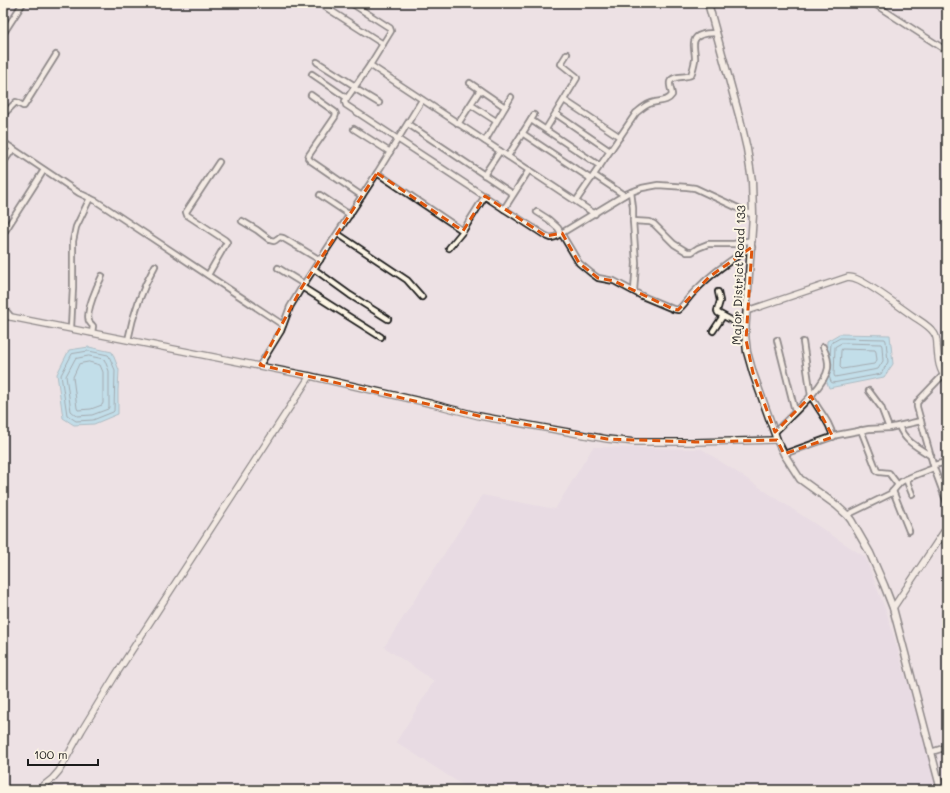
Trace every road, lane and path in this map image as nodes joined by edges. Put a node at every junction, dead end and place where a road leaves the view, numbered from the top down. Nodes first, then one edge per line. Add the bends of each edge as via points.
1 (23, 3) edge
2 (319, 3) edge
3 (351, 3) edge
4 (708, 3) edge
5 (873, 3) edge
6 (716, 33) junction
7 (3, 34) edge
8 (383, 44) junction
9 (947, 51) edge
10 (56, 54) dead end
11 (566, 54) dead end
12 (317, 62) dead end
13 (370, 65) junction
14 (312, 74) dead end
15 (470, 83) dead end
16 (355, 87) junction
17 (480, 90) junction
18 (311, 95) dead end
19 (511, 97) dead end
20 (347, 98) junction
21 (422, 100) junction
22 (564, 100) junction
23 (379, 103) dead end
24 (471, 105) junction
25 (505, 107) junction
26 (556, 114) junction
27 (3, 115) edge
28 (534, 115) dead end
29 (531, 120) junction
30 (496, 122) junction
31 (408, 124) junction
32 (458, 124) junction
33 (354, 128) dead end
34 (546, 129) junction
35 (522, 134) junction
36 (620, 137) junction
37 (398, 139) junction
38 (485, 141) junction
39 (3, 142) edge
40 (13, 149) junction
41 (500, 151) junction
42 (610, 151) junction
43 (390, 152) junction
44 (508, 156) junction
45 (219, 162) dead end
46 (3, 163) edge
47 (600, 166) junction
48 (44, 170) junction
49 (528, 170) junction
50 (377, 173) junction
51 (484, 176) junction
52 (593, 177) junction
53 (631, 192) junction
54 (513, 194) junction
55 (320, 195) dead end
56 (624, 195) junction
57 (362, 196) junction
58 (485, 196) junction
59 (90, 198) junction
60 (576, 201) junction
61 (504, 209) junction
62 (537, 212) dead end
63 (595, 214) junction
64 (350, 215) junction
65 (753, 215) junction
66 (242, 221) dead end
67 (633, 221) junction
68 (5, 231) dead end
69 (463, 231) junction
70 (562, 233) junction
71 (338, 234) junction
72 (752, 240) junction
73 (752, 247) junction
74 (450, 248) dead end
75 (320, 260) junction
76 (155, 266) dead end
77 (278, 268) dead end
78 (314, 269) junction
79 (208, 275) junction
80 (102, 276) dead end
81 (303, 285) junction
82 (634, 291) junction
83 (718, 292) dead end
84 (422, 297) dead end
85 (3, 307) edge
86 (747, 311) junction
87 (3, 316) edge
88 (723, 316) junction
89 (11, 317) junction
90 (388, 319) dead end
91 (284, 325) junction
92 (71, 328) junction
93 (746, 328) junction
94 (713, 331) dead end
95 (92, 332) junction
96 (381, 338) dead end
97 (128, 340) junction
98 (777, 340) dead end
99 (802, 342) dead end
100 (823, 347) dead end
101 (260, 365) junction
102 (946, 375) edge
103 (310, 376) junction
104 (869, 391) dead end
105 (811, 396) junction
106 (795, 411) junction
107 (921, 421) junction
108 (899, 426) junction
109 (889, 428) junction
110 (861, 430) junction
111 (775, 432) junction
112 (833, 437) junction
113 (777, 440) junction
114 (784, 454) junction
115 (931, 456) junction
116 (947, 462) edge
117 (934, 466) junction
118 (906, 479) junction
119 (898, 485) junction
120 (893, 492) junction
121 (912, 494) dead end
122 (947, 503) edge
123 (847, 515) junction
124 (947, 527) edge
125 (909, 531) dead end
126 (947, 538) edge
127 (938, 540) junction
128 (893, 608) junction
129 (947, 745) edge
130 (931, 752) junction
131 (38, 790) edge
132 (941, 790) edge

1 - 7 street
2 - 8 street
3 - 8 street via 391,29
4 - 6 main road, Major District Road 133
5 - 9 street
6 - 36 street via 697,36 693,44 695,58 691,75 676,77 671,81 670,99 641,108
6 - 65 main road, Major District Road 133 via 747,149 752,181
8 - 13 street
10 - 27 street via 24,106 16,102
11 - 22 street via 561,64 577,78
12 - 16 street
13 - 16 street
13 - 21 street
14 - 20 street
15 - 17 street
16 - 20 street
16 - 23 street
17 - 24 street
17 - 25 street
18 - 57 street via 335,112 336,117 308,158
19 - 25 street
20 - 37 street via 346,105
21 - 31 street
21 - 32 street
22 - 26 street
22 - 36 street
24 - 30 street
24 - 32 street
25 - 30 street
26 - 34 street
26 - 42 street
28 - 29 street
29 - 34 street
29 - 35 street
30 - 38 street
31 - 37 street
31 - 51 street
32 - 38 street
33 - 43 street
34 - 47 street
35 - 44 street
35 - 52 street
36 - 42 street
37 - 43 street
37 - 58 street
38 - 41 street
39 - 40 street
40 - 46 street
40 - 48 street
41 - 44 street
41 - 51 street
42 - 47 street
43 - 50 street
44 - 49 street
45 - 79 street via 186,212 227,242
47 - 52 street
48 - 59 street
48 - 68 street
49 - 54 street
49 - 60 street
50 - 57 street
50 - 69 street
51 - 54 street
52 - 56 street
52 - 60 street
53 - 56 street
53 - 65 street via 658,185 695,188
53 - 67 street
54 - 61 street
55 - 64 street
56 - 63 street
57 - 64 street
58 - 61 street
58 - 69 street
59 - 79 street
59 - 92 street via 76,227 73,241
60 - 63 street
61 - 70 street via 546,236 551,238
62 - 70 street
63 - 70 street
64 - 71 street
65 - 72 main road, Major District Road 133
66 - 75 street via 274,241 280,236
67 - 72 street via 654,224 674,244 687,252 708,244 734,244
67 - 82 street via 636,262
69 - 74 street
70 - 82 street via 579,263 591,273
71 - 75 street
71 - 84 street via 407,280
72 - 73 main road, Major District Road 133
73 - 82 street via 709,277 678,310
73 - 86 main road, Major District Road 133
75 - 78 street
76 - 97 street via 133,316
77 - 81 street
78 - 81 street
78 - 90 street
79 - 91 street
80 - 95 street via 88,316 93,326
81 - 91 street via 290,307
81 - 96 street
83 - 88 street via 720,302 717,311
85 - 89 street
86 - 93 main road, Major District Road 133
86 - 102 street via 840,279 853,277 912,315 934,333 940,369
87 - 89 street
88 - 93 street
88 - 94 street
89 - 92 street
91 - 101 street
92 - 95 street
93 - 111 main road, Major District Road 133 via 750,364
95 - 97 street
97 - 101 street
98 - 106 street
99 - 105 street
100 - 105 street via 827,370
101 - 103 street
102 - 107 street via 918,403
103 - 113 street via 479,416 607,439 635,442
103 - 131 street via 115,676 59,771
104 - 109 street via 881,407
105 - 106 street
105 - 112 street via 832,430
106 - 111 street
107 - 108 street
107 - 115 street
108 - 109 street
108 - 115 street via 905,438
109 - 110 street
110 - 112 street
110 - 119 street via 877,471 889,473
111 - 113 main road, Major District Road 133
112 - 114 street
113 - 114 main road, Major District Road 133
114 - 123 main road, Major District Road 133 via 800,479
115 - 117 street
116 - 117 street
117 - 118 street
117 - 122 street
118 - 119 street
118 - 121 street
119 - 120 street
120 - 123 street
120 - 125 street
123 - 128 main road, Major District Road 133 via 870,553
124 - 127 street
126 - 127 street
127 - 128 street
128 - 130 main road, Major District Road 133
129 - 130 street
130 - 132 main road, Major District Road 133

